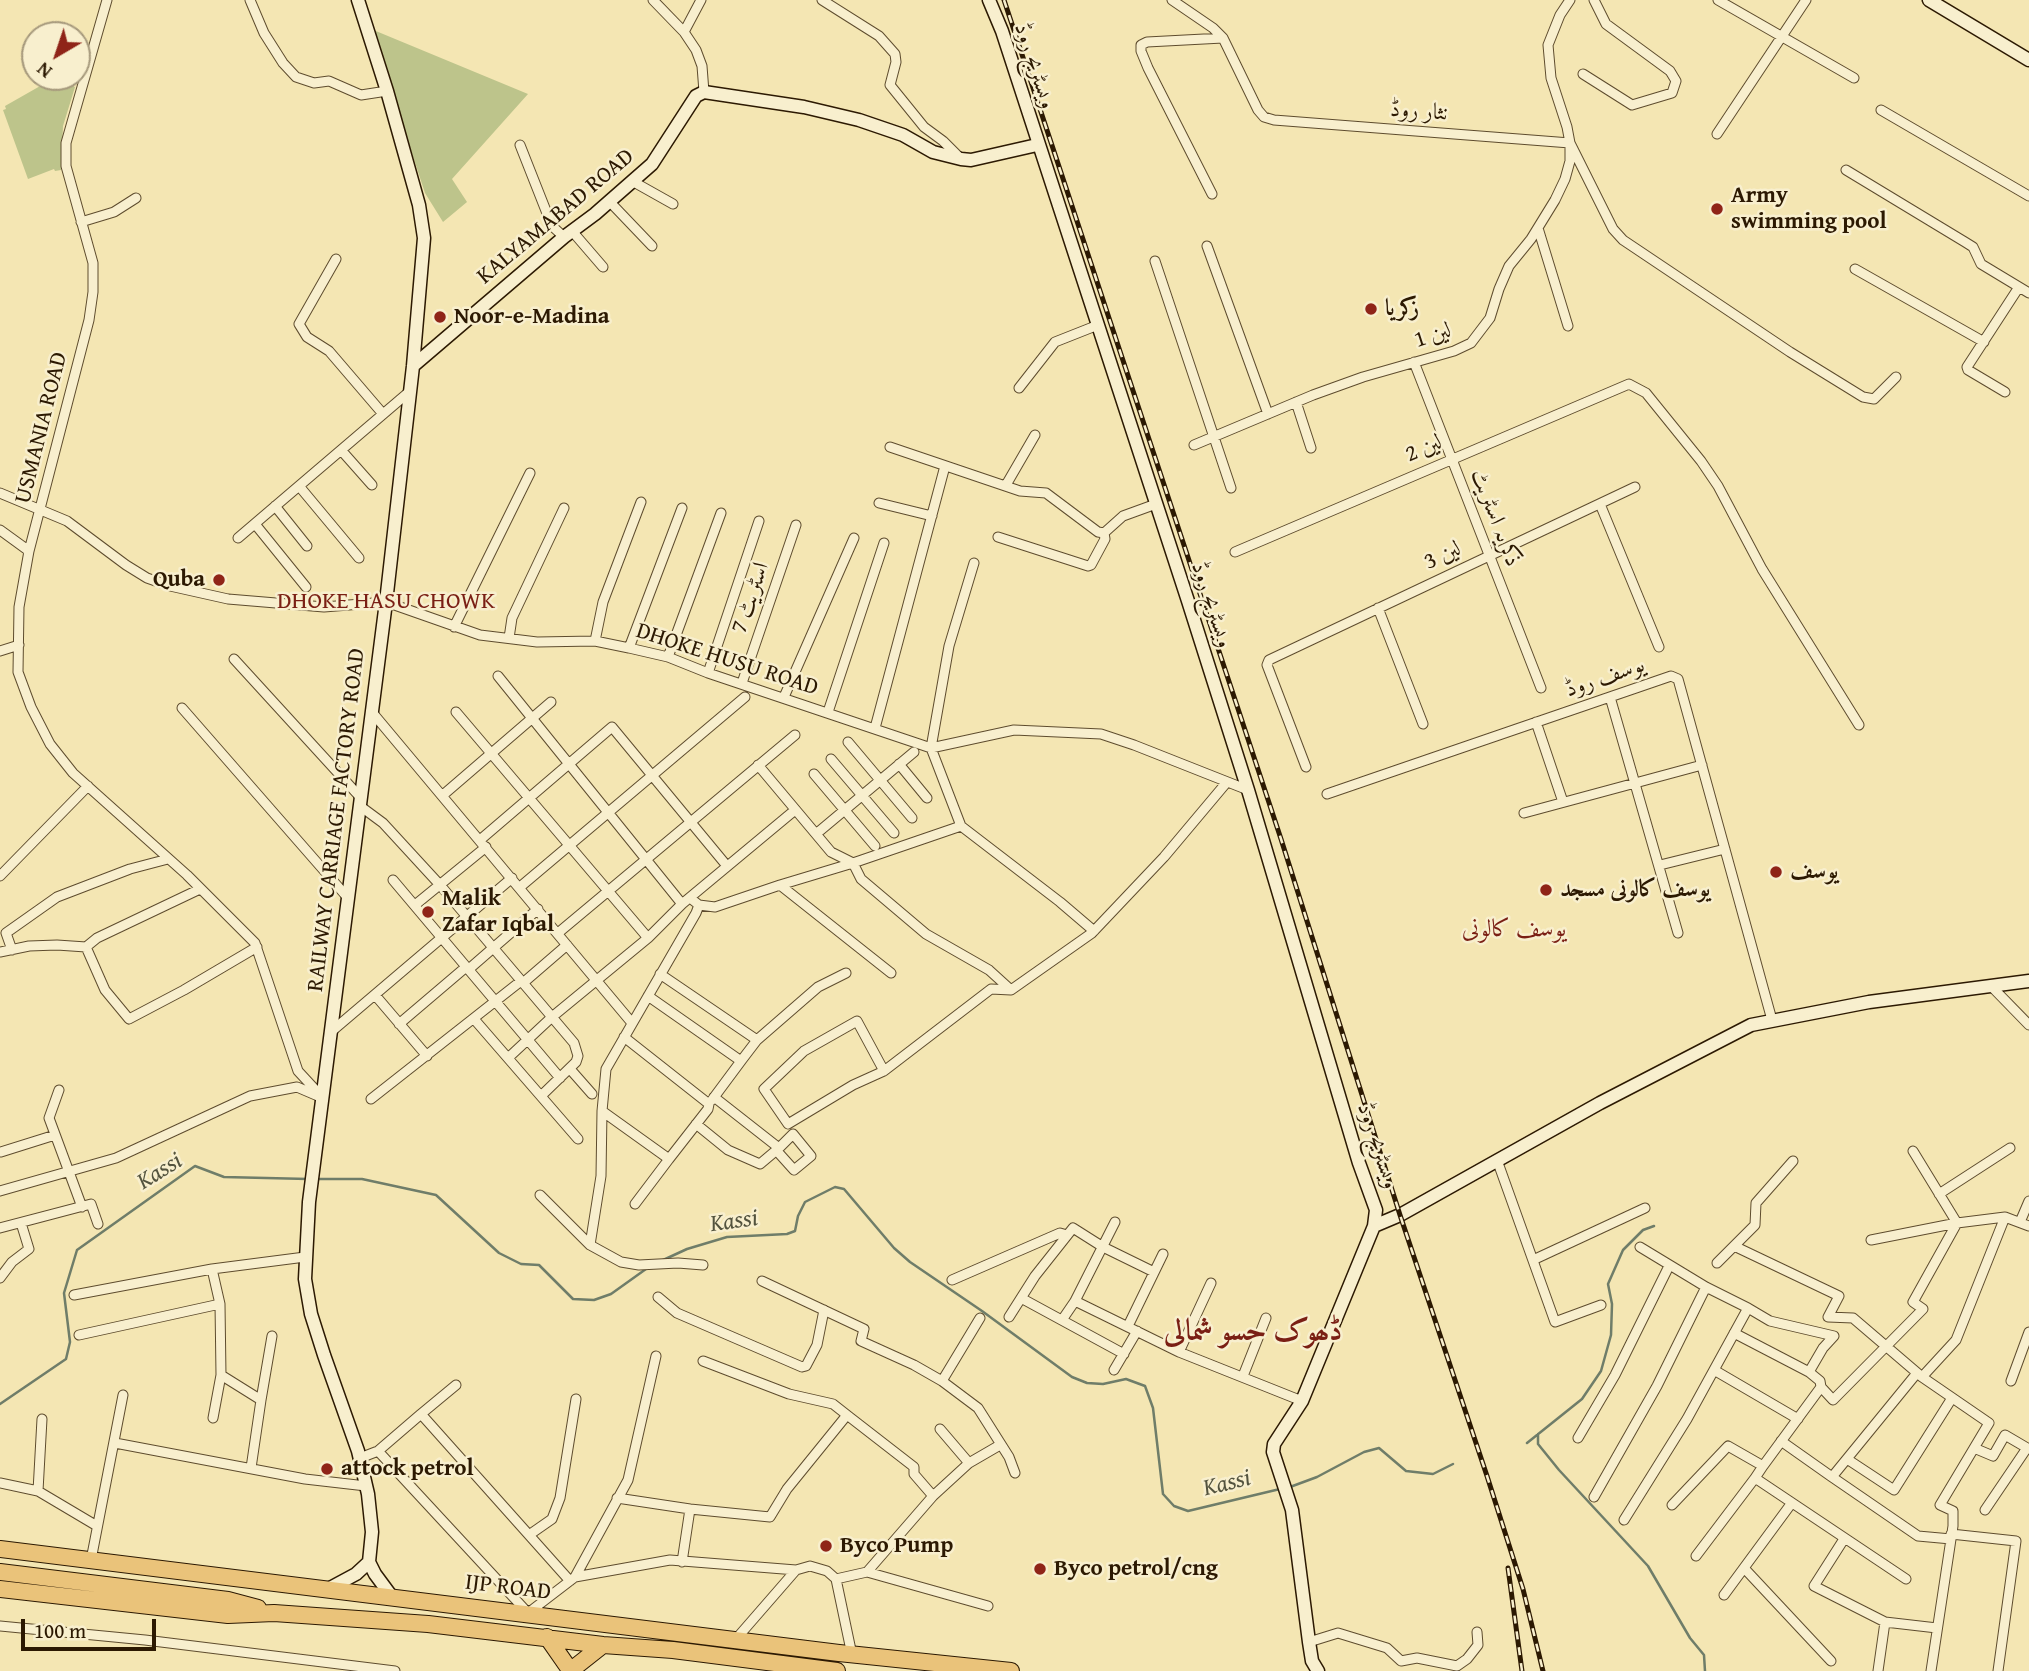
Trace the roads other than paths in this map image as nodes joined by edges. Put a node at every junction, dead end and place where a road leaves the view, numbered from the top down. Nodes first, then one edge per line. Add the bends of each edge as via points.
1 (107, 0) edge
2 (250, 0) edge
3 (358, 0) edge
4 (653, 0) edge
5 (701, 0) edge
6 (822, 0) edge
7 (989, 0) edge
8 (1172, 0) edge
9 (1570, 0) edge
10 (1594, 0) edge
11 (1718, 0) edge
12 (1806, 0) edge
13 (1929, 0) edge
14 (684, 32) junction
15 (1783, 37) junction
16 (1223, 38) junction
17 (2029, 60) edge
18 (1583, 74) dead end
19 (1854, 78) dead end
20 (387, 91) junction
21 (704, 92) junction
22 (1881, 110) dead end
23 (1717, 134) dead end
24 (1570, 143) junction
25 (520, 145) dead end
26 (1037, 145) junction
27 (961, 159) junction
28 (1846, 170) dead end
29 (632, 181) junction
30 (1212, 194) dead end
31 (2029, 196) edge
32 (136, 198) dead end
33 (609, 201) junction
34 (673, 204) dead end
35 (81, 222) junction
36 (1538, 229) junction
37 (568, 234) junction
38 (652, 246) dead end
39 (1207, 246) dead end
40 (336, 259) dead end
41 (1155, 261) dead end
42 (603, 267) dead end
43 (1855, 269) dead end
44 (2019, 287) junction
45 (2029, 293) edge
46 (1098, 326) junction
47 (1568, 326) dead end
48 (1984, 342) junction
49 (1414, 362) junction
50 (413, 366) junction
51 (1896, 377) dead end
52 (1019, 387) dead end
53 (409, 392) junction
54 (2005, 392) dead end
55 (1296, 402) junction
56 (383, 414) junction
57 (1268, 414) junction
58 (1035, 435) dead end
59 (1214, 437) junction
60 (1194, 445) dead end
61 (890, 447) dead end
62 (1311, 448) dead end
63 (341, 450) junction
64 (1451, 458) junction
65 (945, 466) junction
66 (530, 473) dead end
67 (372, 485) dead end
68 (1006, 485) junction
69 (299, 486) junction
70 (1634, 487) dead end
71 (1231, 488) dead end
72 (0, 494) edge
73 (641, 502) dead end
74 (879, 503) dead end
75 (1156, 504) junction
76 (1600, 504) junction
77 (275, 506) junction
78 (564, 508) dead end
79 (682, 508) dead end
80 (41, 511) junction
81 (721, 513) dead end
82 (932, 516) junction
83 (759, 521) dead end
84 (255, 524) junction
85 (796, 525) dead end
86 (0, 530) edge
87 (1104, 533) junction
88 (998, 537) dead end
89 (238, 538) dead end
90 (855, 538) dead end
91 (884, 542) dead end
92 (307, 546) dead end
93 (29, 551) junction
94 (1235, 552) dead end
95 (1489, 556) junction
96 (359, 558) dead end
97 (974, 563) dead end
98 (306, 587) dead end
99 (386, 602) junction
100 (1378, 608) junction
101 (454, 627) junction
102 (509, 638) junction
103 (595, 641) junction
104 (19, 645) junction
105 (1659, 647) dead end
106 (629, 648) junction
107 (0, 652) edge
108 (668, 657) junction
109 (234, 659) dead end
110 (708, 673) junction
111 (498, 676) dead end
112 (742, 683) junction
113 (1541, 688) dead end
114 (745, 697) dead end
115 (784, 697) junction
116 (1610, 697) junction
117 (551, 702) dead end
118 (182, 708) dead end
119 (371, 711) junction
120 (456, 712) dead end
121 (828, 712) junction
122 (533, 718) junction
123 (1536, 722) junction
124 (1423, 724) dead end
125 (1859, 725) dead end
126 (875, 728) junction
127 (795, 735) dead end
128 (848, 742) dead end
129 (931, 748) junction
130 (914, 752) dead end
131 (492, 754) junction
132 (831, 759) dead end
133 (569, 764) junction
134 (899, 764) junction
135 (758, 765) junction
136 (1702, 765) junction
137 (1306, 767) dead end
138 (653, 775) junction
139 (814, 775) dead end
140 (880, 780) junction
141 (1227, 782) junction
142 (1636, 783) junction
143 (88, 786) junction
144 (1248, 790) junction
145 (1327, 794) dead end
146 (443, 795) junction
147 (862, 795) junction
148 (529, 798) junction
149 (927, 798) dead end
150 (360, 802) junction
151 (1563, 802) junction
152 (795, 810) junction
153 (844, 810) junction
154 (608, 813) junction
155 (1524, 813) dead end
156 (912, 818) dead end
157 (692, 822) junction
158 (961, 827) junction
159 (894, 833) dead end
160 (816, 834) junction
161 (483, 843) junction
162 (569, 845) junction
163 (875, 846) dead end
164 (1725, 849) junction
165 (168, 859) junction
166 (647, 860) junction
167 (853, 863) junction
168 (1660, 865) junction
169 (727, 866) junction
170 (0, 876) edge
171 (512, 878) junction
172 (393, 880) dead end
173 (440, 885) junction
174 (780, 885) junction
175 (520, 887) junction
176 (200, 888) junction
177 (609, 891) junction
178 (348, 898) junction
179 (686, 901) junction
180 (415, 905) junction
181 (699, 905) junction
182 (538, 909) junction
183 (467, 917) junction
184 (1094, 931) junction
185 (558, 933) junction
186 (1678, 933) dead end
187 (442, 938) junction
188 (648, 938) junction
189 (567, 945) junction
190 (86, 947) junction
191 (257, 947) junction
192 (494, 949) junction
193 (12, 950) junction
194 (0, 952) edge
195 (468, 968) junction
196 (846, 973) dead end
197 (891, 973) dead end
198 (660, 974) junction
199 (597, 981) junction
200 (2029, 981) edge
201 (522, 982) junction
202 (1992, 987) junction
203 (1011, 990) junction
204 (375, 995) junction
205 (648, 996) junction
206 (496, 1001) junction
207 (552, 1017) junction
208 (474, 1019) junction
209 (1772, 1020) junction
210 (632, 1023) junction
211 (399, 1024) junction
212 (2029, 1025) edge
213 (332, 1031) junction
214 (624, 1037) junction
215 (528, 1040) junction
216 (757, 1040) junction
217 (426, 1056) junction
218 (508, 1058) junction
219 (741, 1061) junction
220 (570, 1069) junction
221 (884, 1071) junction
222 (560, 1078) junction
223 (59, 1090) dead end
224 (592, 1094) dead end
225 (541, 1096) junction
226 (323, 1098) junction
227 (372, 1099) dead end
228 (711, 1100) junction
229 (602, 1111) junction
230 (696, 1124) junction
231 (55, 1136) junction
232 (578, 1139) dead end
233 (2010, 1148) dead end
234 (0, 1151) edge
235 (1913, 1151) dead end
236 (669, 1159) junction
237 (1497, 1160) junction
238 (1793, 1161) dead end
239 (70, 1173) junction
240 (0, 1191) edge
241 (1939, 1194) junction
242 (540, 1195) dead end
243 (2029, 1201) edge
244 (635, 1204) dead end
245 (82, 1207) junction
246 (1645, 1208) dead end
247 (2005, 1217) junction
248 (1115, 1222) dead end
249 (21, 1223) junction
250 (1957, 1223) junction
251 (97, 1224) dead end
252 (2024, 1224) edge
253 (1374, 1226) junction
254 (0, 1228) edge
255 (1068, 1235) junction
256 (1871, 1240) dead end
257 (590, 1245) junction
258 (1734, 1246) junction
259 (1103, 1247) junction
260 (1640, 1247) dead end
261 (1163, 1254) dead end
262 (305, 1257) junction
263 (1533, 1260) junction
264 (1717, 1263) dead end
265 (703, 1265) dead end
266 (1669, 1266) junction
267 (212, 1269) junction
268 (1154, 1272) junction
269 (0, 1278) edge
270 (952, 1280) dead end
271 (762, 1281) dead end
272 (1211, 1283) dead end
273 (1706, 1287) junction
274 (74, 1295) dead end
275 (658, 1297) dead end
276 (1021, 1298) junction
277 (1075, 1301) junction
278 (219, 1304) junction
279 (1601, 1306) dead end
280 (1748, 1308) junction
281 (824, 1310) junction
282 (1009, 1317) dead end
283 (981, 1318) dead end
284 (1266, 1318) dead end
285 (1062, 1320) junction
286 (1132, 1328) junction
287 (2029, 1332) edge
288 (1734, 1333) junction
289 (79, 1335) dead end
290 (272, 1336) dead end
291 (1885, 1346) junction
292 (1180, 1352) junction
293 (1124, 1354) junction
294 (656, 1356) dead end
295 (703, 1361) dead end
296 (1114, 1370) dead end
297 (1714, 1370) junction
298 (1809, 1372) junction
299 (1920, 1375) junction
300 (221, 1376) junction
301 (1243, 1376) junction
302 (942, 1381) junction
303 (2011, 1381) dead end
304 (456, 1385) dead end
305 (1821, 1387) junction
306 (123, 1395) dead end
307 (1952, 1398) junction
308 (576, 1399) dead end
309 (261, 1400) junction
310 (1301, 1401) junction
311 (421, 1414) junction
312 (845, 1417) junction
313 (213, 1418) dead end
314 (42, 1419) dead end
315 (1798, 1419) junction
316 (940, 1429) dead end
317 (1578, 1438) dead end
318 (1781, 1441) junction
319 (115, 1443) junction
320 (1000, 1445) junction
321 (1974, 1448) junction
322 (2028, 1449) edge
323 (378, 1451) junction
324 (360, 1458) junction
325 (1847, 1459) junction
326 (969, 1463) junction
327 (1763, 1466) junction
328 (251, 1468) junction
329 (1015, 1473) dead end
330 (1832, 1477) junction
331 (1755, 1478) junction
332 (0, 1483) edge
333 (366, 1486) junction
334 (38, 1491) junction
335 (933, 1496) junction
336 (1594, 1497) dead end
337 (618, 1498) junction
338 (1791, 1504) junction
339 (1672, 1505) dead end
340 (691, 1509) junction
341 (1985, 1510) dead end
342 (1624, 1520) dead end
343 (97, 1526) junction
344 (529, 1535) junction
345 (1951, 1537) junction
346 (1844, 1539) junction
347 (0, 1549) edge
348 (1696, 1556) dead end
349 (90, 1560) junction
350 (369, 1562) junction
351 (682, 1562) junction
352 (1744, 1568) junction
353 (796, 1570) junction
354 (0, 1572) edge
355 (867, 1572) junction
356 (573, 1579) junction
357 (836, 1579) junction
358 (1906, 1579) dead end
359 (330, 1588) junction
360 (0, 1589) edge
361 (1724, 1595) dead end
362 (392, 1597) junction
363 (988, 1606) dead end
364 (274, 1613) junction
365 (528, 1613) junction
366 (1885, 1622) junction
367 (0, 1626) edge
368 (1937, 1628) junction
369 (1477, 1632) dead end
370 (547, 1637) junction
371 (736, 1639) junction
372 (1309, 1642) junction
373 (603, 1645) junction
374 (852, 1655) junction
375 (296, 1661) junction
376 (1830, 1661) dead end
377 (1313, 1668) edge
378 (570, 1670) edge
379 (295, 1671) edge
380 (395, 1671) edge
381 (837, 1671) edge
382 (1011, 1671) edge
383 (1878, 1671) edge
384 (1931, 1671) edge
385 (1998, 1671) edge

1 - 35 street, USMANIA ROAD via 66,143 66,166
2 - 20 street via 264,33 296,77 314,83 329,81 361,95
3 - 20 main road, RAILWAY CARRIAGE FACTORY ROAD
4 - 14 street
5 - 14 street
6 - 27 street via 879,36 895,54 890,85 923,127
7 - 26 main road, ویسٹریج روڈ
8 - 16 street
9 - 24 street via 1548,45 1551,78
10 - 18 street via 1606,24 1671,71 1676,81 1672,93 1632,105
11 - 15 street
12 - 15 street
13 - 17 main road
14 - 21 street via 702,65
15 - 19 street
15 - 23 street
16 - 24 street, نثار روڈ via 1258,110 1274,120
16 - 30 street via 1141,45 1148,68
20 - 50 main road, RAILWAY CARRIAGE FACTORY ROAD via 424,238
21 - 27 main road via 859,120
21 - 29 main road, KALYAMABAD ROAD via 696,96 652,164
22 - 31 street
24 - 36 street, لین 1 via 1565,179
24 - 51 street via 1613,229 1623,240 1863,397 1874,399
25 - 37 street via 552,226
26 - 27 main road
26 - 46 main road, ویسٹریج روڈ
28 - 44 street via 1973,247 1981,264
29 - 33 main road, KALYAMABAD ROAD
29 - 34 street
32 - 35 street via 114,212
33 - 37 main road, KALYAMABAD ROAD
33 - 38 street
35 - 80 street, USMANIA ROAD via 93,263 93,292
36 - 47 street
36 - 49 street, لین 1 via 1510,266 1490,318 1476,338 1454,351
37 - 42 street
37 - 50 main road, KALYAMABAD ROAD
39 - 57 street
40 - 56 street via 299,324 307,337 329,351
41 - 59 street
43 - 48 street
44 - 45 street
44 - 48 street
46 - 52 street via 1055,342
46 - 75 main road, ویسٹریج روڈ
48 - 54 street via 1968,370
49 - 55 street, لین 1
49 - 64 street, ذکریہ اسٹریٹ
50 - 53 main road, RAILWAY CARRIAGE FACTORY ROAD
53 - 56 street
53 - 99 main road, RAILWAY CARRIAGE FACTORY ROAD
55 - 57 street, لین 1
55 - 62 street
56 - 63 street
57 - 59 street, لین 1
58 - 68 street
59 - 60 street, لین 1
59 - 71 street
61 - 65 street
63 - 67 street
63 - 69 street
64 - 94 street, لین 2
64 - 95 street, ذکریہ اسٹریٹ
64 - 125 street, لین 2 via 1629,384 1646,393 1718,486 1762,569
65 - 68 street
65 - 82 street
66 - 101 street
68 - 87 street via 1046,493
69 - 77 street
69 - 96 street
70 - 76 street, لین 3
72 - 80 street, DHOKE HUSU ROAD
73 - 103 street via 603,602
74 - 82 street
75 - 87 street via 1123,516
75 - 144 main road, ویسٹریج روڈ
76 - 95 street, لین 3
76 - 105 street
77 - 84 street
77 - 92 street
78 - 102 street via 512,618
79 - 106 street
80 - 93 street, USMANIA ROAD
80 - 99 street, DHOKE HUSU ROAD via 67,521 147,578 170,586 228,599 324,607
81 - 108 street
82 - 126 street
83 - 110 street
84 - 89 street
84 - 98 street
85 - 112 street, اسٹریٹ 7
86 - 93 street
87 - 88 street via 1105,539 1088,566
90 - 115 street
91 - 121 street
93 - 104 street, USMANIA ROAD via 19,607
95 - 100 street, لین 3
95 - 113 street, ذکریہ اسٹریٹ
97 - 129 street via 949,646
99 - 101 street, DHOKE HUSU ROAD
99 - 119 main road, RAILWAY CARRIAGE FACTORY ROAD
100 - 124 street
100 - 137 street, لین 3 via 1269,660 1267,665
101 - 102 street, DHOKE HUSU ROAD
102 - 103 street, DHOKE HUSU ROAD
103 - 106 street, DHOKE HUSU ROAD
104 - 107 street
104 - 143 street, USMANIA ROAD via 18,672 31,707 50,744
106 - 108 street, DHOKE HUSU ROAD
108 - 110 street, DHOKE HUSU ROAD
109 - 150 street
110 - 112 street, DHOKE HUSU ROAD
111 - 122 street
112 - 115 street, DHOKE HUSU ROAD
114 - 138 street
115 - 121 street, DHOKE HUSU ROAD
116 - 123 street, یوسف روڈ
116 - 136 street, یوسف روڈ via 1671,676 1678,679
116 - 142 street
117 - 122 street
118 - 178 street
119 - 146 street
119 - 150 main road, RAILWAY CARRIAGE FACTORY ROAD
120 - 131 street
121 - 126 street, DHOKE HUSU ROAD
122 - 131 street
122 - 133 street
123 - 145 street, یوسف روڈ
123 - 151 street
126 - 129 street, DHOKE HUSU ROAD
127 - 135 street
128 - 140 street
129 - 141 street via 1014,730 1101,734
129 - 158 street
130 - 134 street
131 - 146 street
131 - 148 street
132 - 147 street
133 - 138 street via 612,727
133 - 148 street
133 - 154 street
134 - 140 street
134 - 149 street
135 - 152 street
135 - 157 street
136 - 142 street
136 - 164 street, یوسف روڈ
138 - 154 street
138 - 157 street
139 - 153 street
140 - 147 street
140 - 156 street
141 - 144 street
141 - 184 street
142 - 151 street
142 - 168 street
143 - 165 street, USMANIA ROAD
143 - 170 street
144 - 253 main road, ویسٹریج روڈ via 1376,1210
146 - 161 street
147 - 153 street
147 - 159 street
148 - 161 street
148 - 162 street
150 - 173 street
150 - 178 main road, RAILWAY CARRIAGE FACTORY ROAD
151 - 155 street
152 - 160 street
152 - 169 street
153 - 160 street
153 - 163 street
154 - 162 street
154 - 166 street
157 - 166 street
157 - 169 street
158 - 167 street
158 - 184 street
160 - 167 street via 831,852
161 - 171 street
161 - 173 street
162 - 175 street
162 - 177 street
164 - 168 street
164 - 209 street, یوسف روڈ
165 - 176 street, USMANIA ROAD
165 - 193 street via 57,897 6,933
166 - 177 street
166 - 179 street
167 - 174 street
167 - 203 street via 861,879 926,934 989,970
168 - 186 street
169 - 179 street
171 - 175 street
171 - 183 street
172 - 180 street
173 - 180 street
173 - 183 street
174 - 181 street via 715,907
174 - 197 street
175 - 182 street
176 - 190 street
176 - 191 street, USMANIA ROAD
177 - 185 street
177 - 188 street
178 - 213 main road, RAILWAY CARRIAGE FACTORY ROAD
179 - 181 street
179 - 188 street
180 - 187 street
181 - 198 street
182 - 185 street
182 - 192 street
183 - 187 street
183 - 192 street
184 - 203 street
185 - 189 street
187 - 195 street
187 - 204 street
188 - 199 street
189 - 199 street
189 - 201 street
190 - 191 street via 105,990 129,1019
190 - 193 street
191 - 226 street, USMANIA ROAD via 299,1071
192 - 195 street
192 - 201 street
193 - 194 street
195 - 206 street
195 - 211 street
196 - 216 street via 818,986
198 - 205 street
198 - 216 street
199 - 207 street
199 - 210 street
200 - 202 main road
201 - 206 street
201 - 207 street
202 - 209 main road
202 - 212 street
203 - 221 street via 991,989
204 - 211 street
204 - 213 street
205 - 210 street
205 - 219 street
206 - 208 street
206 - 215 street
207 - 215 street
207 - 220 street via 578,1049
208 - 217 street
208 - 218 street
209 - 237 main road via 1737,1032
210 - 214 street
211 - 217 street
213 - 226 main road, RAILWAY CARRIAGE FACTORY ROAD
214 - 228 street
214 - 229 street via 606,1069
215 - 218 street
215 - 222 street
216 - 219 street
217 - 227 street
218 - 225 street
219 - 228 street
220 - 222 street
220 - 224 street
221 - 221 street via 853,1084 788,1124 764,1089 804,1051 857,1021
222 - 225 street
223 - 231 street via 49,1118
225 - 232 street
226 - 239 street via 297,1087 250,1096 116,1158
226 - 262 main road, RAILWAY CARRIAGE FACTORY ROAD
228 - 230 street
228 - 230 street via 777,1149 760,1164 728,1150
229 - 236 street
229 - 257 street via 601,1176
230 - 236 street
231 - 234 street
231 - 239 street
233 - 241 street
235 - 241 street
236 - 244 street
237 - 253 main road
237 - 263 street
238 - 258 street via 1756,1203 1755,1225
239 - 240 street
239 - 245 street
241 - 250 street
242 - 257 street
243 - 252 street
245 - 249 street
245 - 251 street via 91,1204
246 - 263 street
247 - 250 street
247 - 252 street
247 - 299 street via 1956,1339
248 - 259 street
249 - 254 street
249 - 269 street via 29,1249
250 - 256 street
250 - 291 street via 1913,1302 1923,1309
253 - 310 main road
255 - 259 street via 1073,1228
255 - 270 street via 1060,1233
255 - 276 street
257 - 265 street via 621,1262
258 - 264 street
258 - 291 street via 1839,1296 1828,1317 1853,1318
259 - 268 street
259 - 277 street
260 - 266 street
261 - 268 street
262 - 267 street
262 - 324 main road, RAILWAY CARRIAGE FACTORY ROAD via 311,1314
263 - 279 street via 1555,1322
266 - 273 street
266 - 317 street
267 - 274 street
267 - 278 street
268 - 286 street
271 - 281 street
272 - 292 street
273 - 280 street
273 - 336 street
275 - 281 street via 677,1312 802,1367 817,1345
276 - 282 street
276 - 285 street
277 - 285 street
277 - 286 street
278 - 289 street
278 - 300 street
280 - 288 street
280 - 298 street via 1770,1321 1835,1336
281 - 302 street via 864,1329 861,1341
283 - 302 street
284 - 301 street
285 - 293 street
286 - 292 street
286 - 293 street
287 - 303 street
288 - 297 street
288 - 298 street
290 - 309 street
291 - 299 street
291 - 305 street via 1833,1400
292 - 301 street
293 - 296 street
294 - 337 street via 628,1480
295 - 312 street via 789,1394 833,1404
297 - 315 street
297 - 342 street
298 - 305 street
299 - 307 street
299 - 325 street
300 - 309 street
300 - 313 street
301 - 310 street
302 - 320 street via 978,1408
304 - 311 street
305 - 315 street
306 - 319 street
307 - 321 street via 1989,1423
307 - 325 street via 1894,1490
308 - 344 street via 560,1498 552,1519
309 - 328 street
310 - 372 main road via 1274,1444 1291,1514
311 - 323 street
311 - 344 street
312 - 335 street via 914,1467 914,1474
312 - 340 street via 770,1517
314 - 334 street
315 - 318 street
316 - 326 street
318 - 327 street
318 - 330 street
319 - 328 street
319 - 343 street
320 - 326 street
320 - 329 street
321 - 322 street via 1993,1456 2005,1435
321 - 345 street via 1940,1505 1953,1511
322 - 341 street
323 - 324 street
323 - 365 street
324 - 333 main road, RAILWAY CARRIAGE FACTORY ROAD
325 - 330 street
326 - 335 street
327 - 331 street
327 - 339 street via 1728,1446
328 - 333 street
330 - 345 street via 1918,1536
331 - 338 street
331 - 348 street
332 - 334 street
333 - 350 main road, RAILWAY CARRIAGE FACTORY ROAD via 372,1532
334 - 343 street
335 - 355 street
337 - 340 street
337 - 356 street
338 - 346 street
338 - 352 street
340 - 351 street
343 - 349 street
344 - 356 street
345 - 368 street
345 - 385 street via 2016,1541
346 - 358 street
346 - 366 street via 1814,1586
347 - 349 highway, IJP ROAD
349 - 359 highway, IJP ROAD
350 - 359 main road
350 - 362 main road
351 - 353 street
351 - 356 street via 670,1560
352 - 361 street
352 - 376 street
353 - 357 street via 810,1566 828,1571
353 - 371 street
354 - 364 highway, IJP ROAD via 228,1600
355 - 357 street
355 - 363 street
356 - 365 street
357 - 374 street
359 - 362 highway, IJP ROAD
360 - 364 highway, IJP ROAD via 228,1615
362 - 365 highway, IJP ROAD
364 - 370 highway, IJP ROAD
365 - 371 highway, IJP ROAD
366 - 368 street
366 - 383 street
367 - 375 street
368 - 384 street
369 - 372 street via 1478,1645 1457,1666 1417,1658 1401,1661 1387,1648 1338,1633
370 - 373 highway, IJP ROAD
370 - 378 highway
371 - 374 highway, IJP ROAD
372 - 377 main road
373 - 378 highway
373 - 381 highway, IJP ROAD
374 - 382 highway, IJP ROAD
375 - 379 street
375 - 380 street

